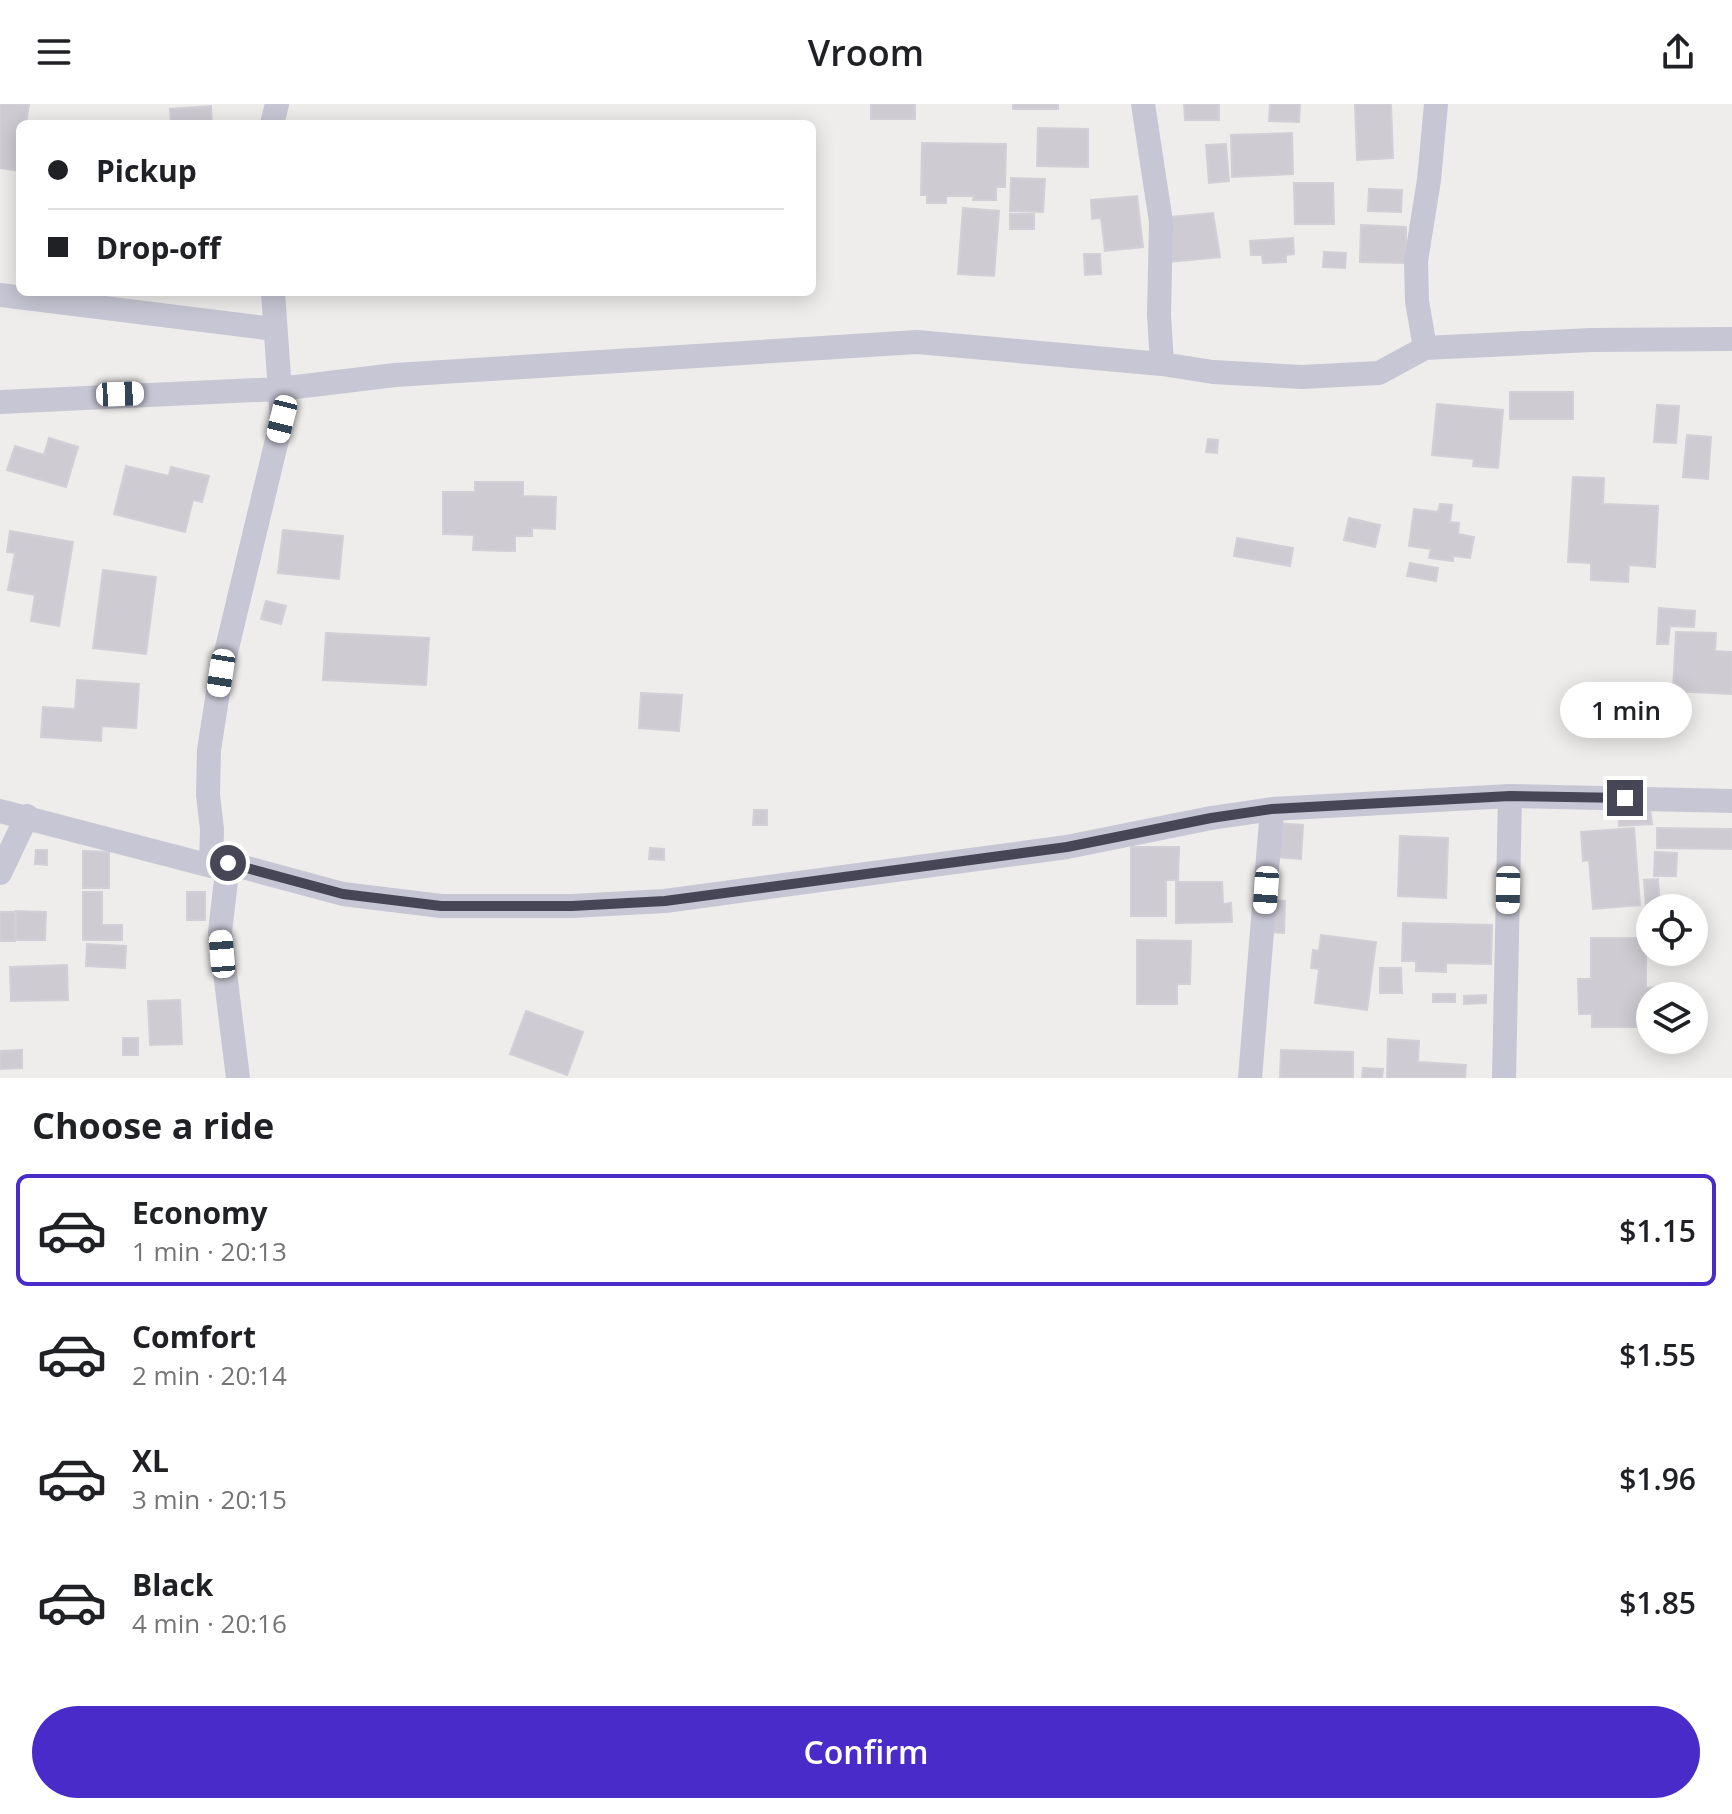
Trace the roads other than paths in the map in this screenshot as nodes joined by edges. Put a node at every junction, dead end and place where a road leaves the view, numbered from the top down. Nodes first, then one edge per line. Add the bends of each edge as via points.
1 (1143, 104) edge
2 (1436, 104) edge
3 (0, 295) edge
4 (273, 296) edge
5 (274, 329) junction
6 (1732, 339) edge
7 (1425, 348) junction
8 (1162, 364) junction
9 (279, 389) junction
10 (0, 402) edge
11 (1510, 796) junction
12 (1732, 801) edge
13 (1272, 809) junction
14 (0, 811) edge
15 (27, 816) junction
16 (220, 864) junction
17 (0, 873) edge
18 (238, 1078) edge
19 (1250, 1078) edge
20 (1504, 1078) edge

1 - 8 street via 1161,222
2 - 7 street via 1416,261
3 - 5 street
4 - 5 street
5 - 9 street
6 - 7 street
7 - 8 street via 1379,373 1317,377
8 - 9 street via 917,342 411,374
9 - 10 street
9 - 16 street via 282,419 221,673 209,750 208,795
11 - 12 street
11 - 13 street
11 - 20 street
13 - 16 street via 1067,847 665,901 572,906 441,906 371,898
13 - 19 street
14 - 15 street
15 - 16 street
15 - 17 street
16 - 18 street via 220,932

